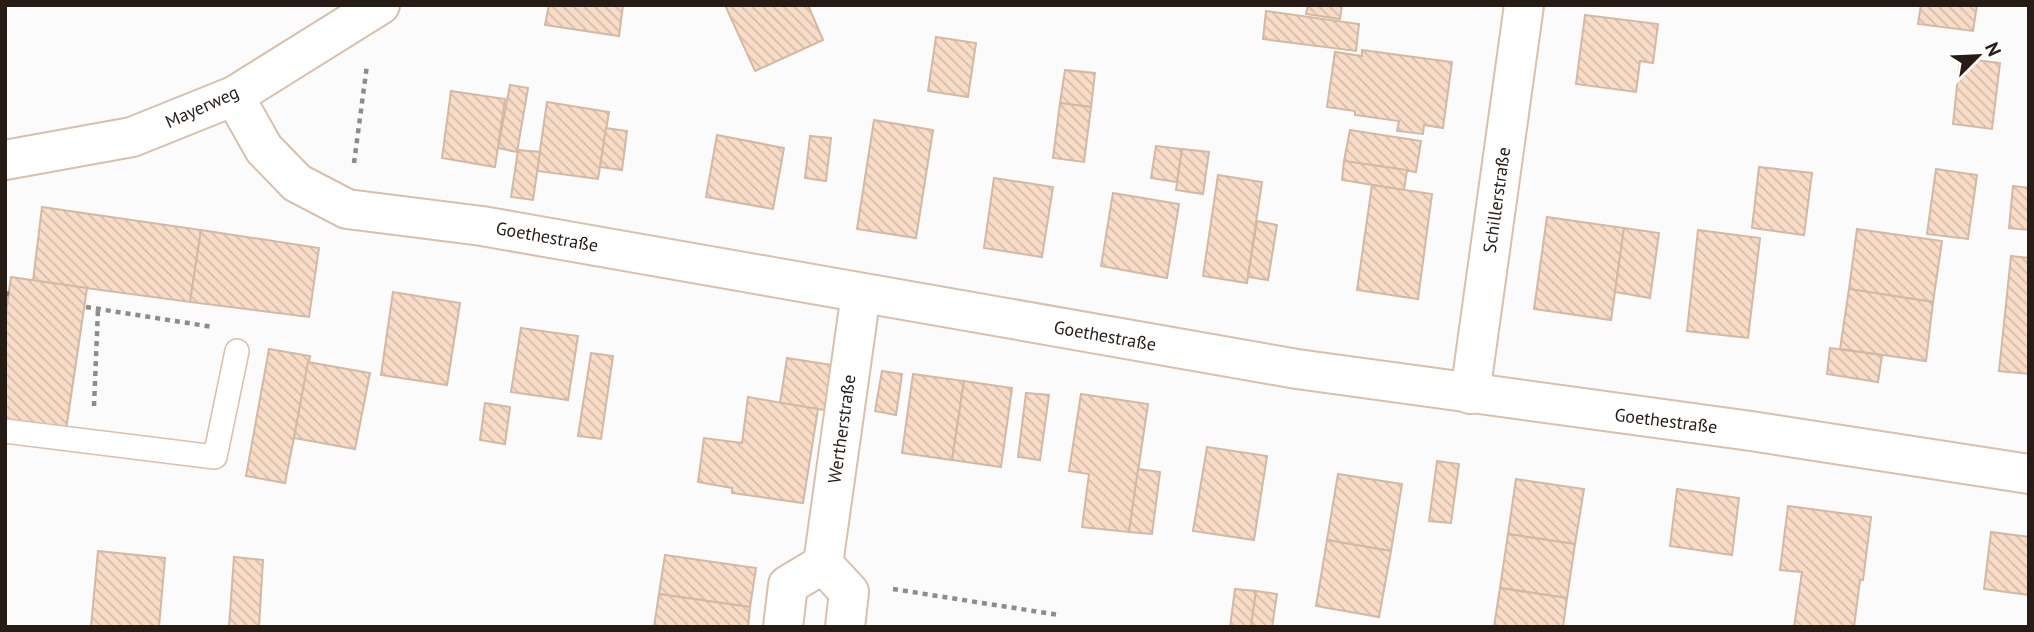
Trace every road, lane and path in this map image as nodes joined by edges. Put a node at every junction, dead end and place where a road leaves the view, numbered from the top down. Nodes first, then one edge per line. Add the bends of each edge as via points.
1 (1524, 5) edge
2 (377, 7) edge
3 (234, 96) junction
4 (5, 160) edge
5 (347, 209) junction
6 (860, 293) junction
7 (86, 307) dead end
8 (98, 309) junction
9 (237, 351) joint
10 (1470, 394) junction
11 (5, 431) edge
12 (92, 440) junction
13 (2029, 474) edge
14 (823, 564) junction
15 (887, 588) dead end
16 (1059, 615) dead end
17 (783, 627) edge
18 (845, 627) edge

1 - 10 street, Schillerstraße
2 - 3 street, Mayerweg
2 - 5 path
3 - 4 street, Mayerweg via 132,137
3 - 5 street, Goethestraße via 264,149 297,183
5 - 6 street, Goethestraße via 482,226
6 - 10 street, Goethestraße via 1297,369
6 - 14 street, Wertherstraße
7 - 8 path
8 - 9 path via 241,331
8 - 12 path
9 - 12 lane via 215,457
10 - 13 street, Goethestraße
11 - 12 lane
14 - 17 street via 788,585
14 - 18 street via 849,593
15 - 16 path

